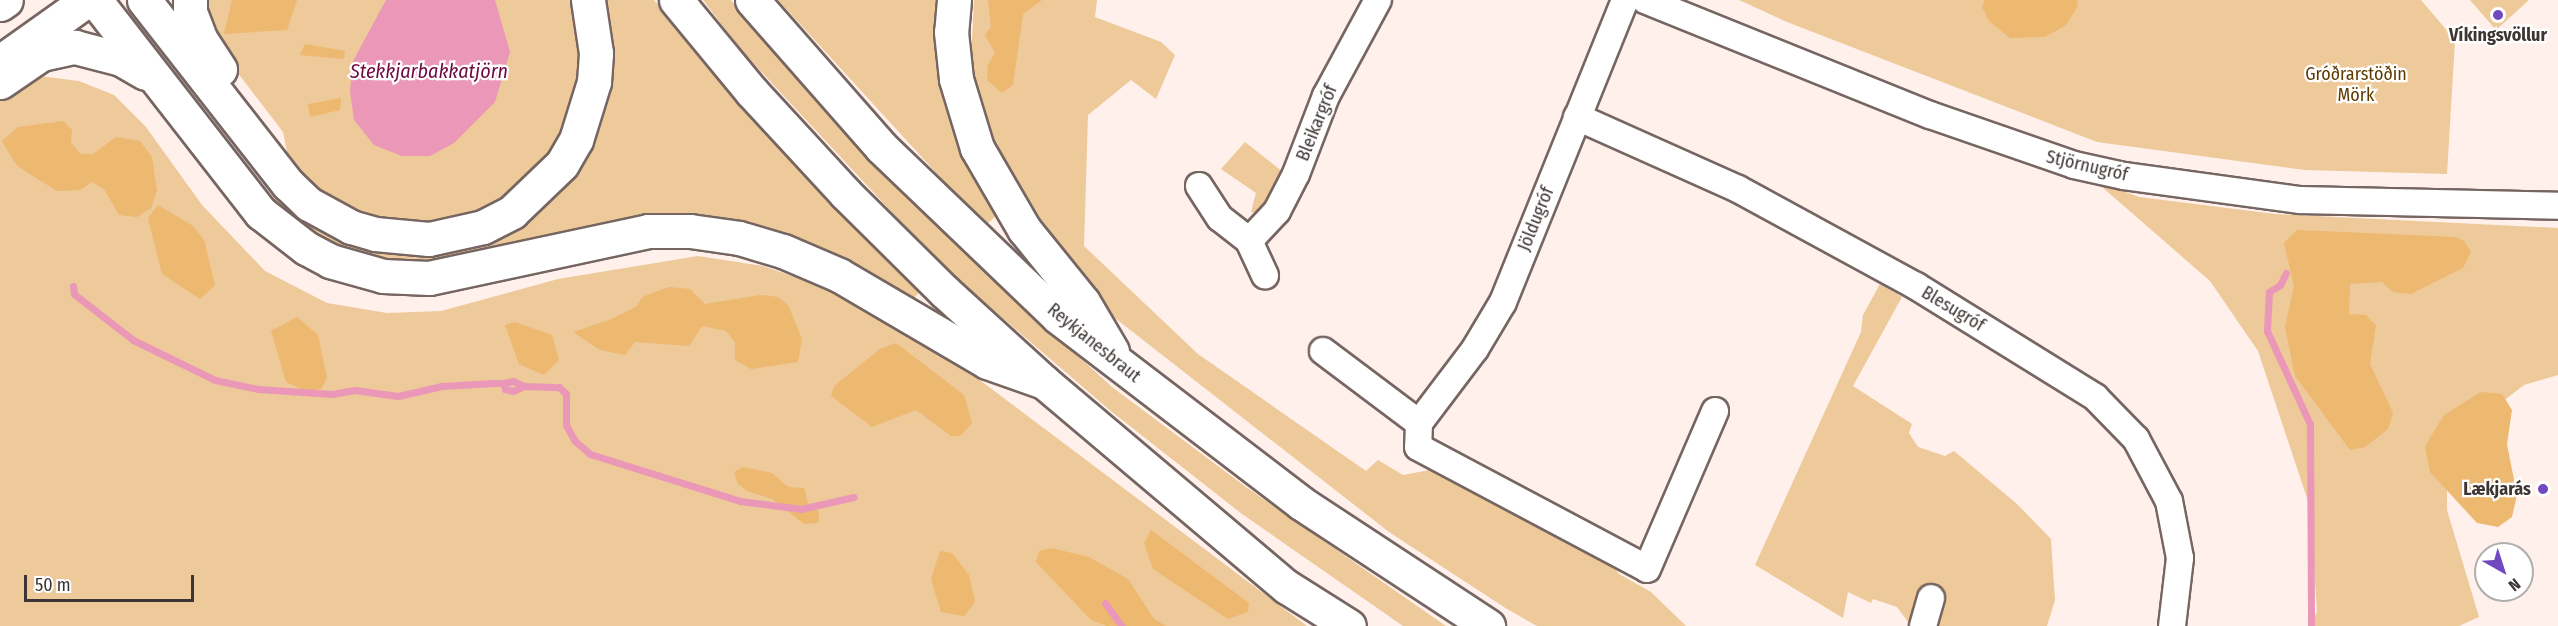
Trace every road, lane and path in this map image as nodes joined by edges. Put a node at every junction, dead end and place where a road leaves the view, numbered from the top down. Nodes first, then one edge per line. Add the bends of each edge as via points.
1 (6, 0) edge
2 (87, 0) edge
3 (94, 0) edge
4 (144, 0) edge
5 (190, 0) edge
6 (588, 0) edge
7 (676, 0) edge
8 (752, 0) edge
9 (954, 0) edge
10 (1378, 0) edge
11 (1625, 0) edge
12 (1645, 0) edge
13 (0, 4) edge
14 (0, 62) edge
15 (151, 77) junction
16 (0, 82) edge
17 (1576, 117) junction
18 (288, 184) junction
19 (1198, 186) dead end
20 (2558, 206) edge
21 (1249, 241) junction
22 (1264, 276) dead end
23 (1323, 351) dead end
24 (1120, 365) junction
25 (1044, 382) junction
26 (1715, 411) dead end
27 (1419, 423) junction
28 (1931, 598) dead end
29 (1349, 626) edge
30 (1488, 626) edge
31 (1923, 626) edge
32 (2172, 626) edge

1 - 13 main road
2 - 14 main road
3 - 15 main road
4 - 18 main road
5 - 18 main road via 190,12 201,40
6 - 18 main road via 596,53 587,112 562,164 512,212 453,236 406,239 351,227 309,204
7 - 25 main road via 751,91 846,194
8 - 24 main road, Reykjanesbraut via 881,147 1058,318
9 - 24 main road via 951,32 956,79 977,148 1018,219 1083,302
10 - 21 street, Bleikargróf via 1326,96 1277,211
11 - 17 street, Jöldugróf
12 - 20 street, Stjörnugróf via 1940,119 2074,165 2124,176 2300,200
15 - 16 main road via 121,59 75,47 41,54
15 - 25 main road via 261,213 330,261 383,276 429,278 648,231 690,231 739,238 783,251 839,275 883,297 987,362
17 - 27 street, Jöldugróf via 1503,302 1475,349
17 - 32 street, Blesugróf via 1758,200 1916,286 2095,397 2136,439 2169,501 2180,558
19 - 21 street via 1220,218
21 - 22 street
23 - 27 street
24 - 30 main road, Reykjanesbraut via 1301,503
25 - 29 main road via 1287,587
26 - 27 street via 1647,569 1418,447
28 - 31 street

